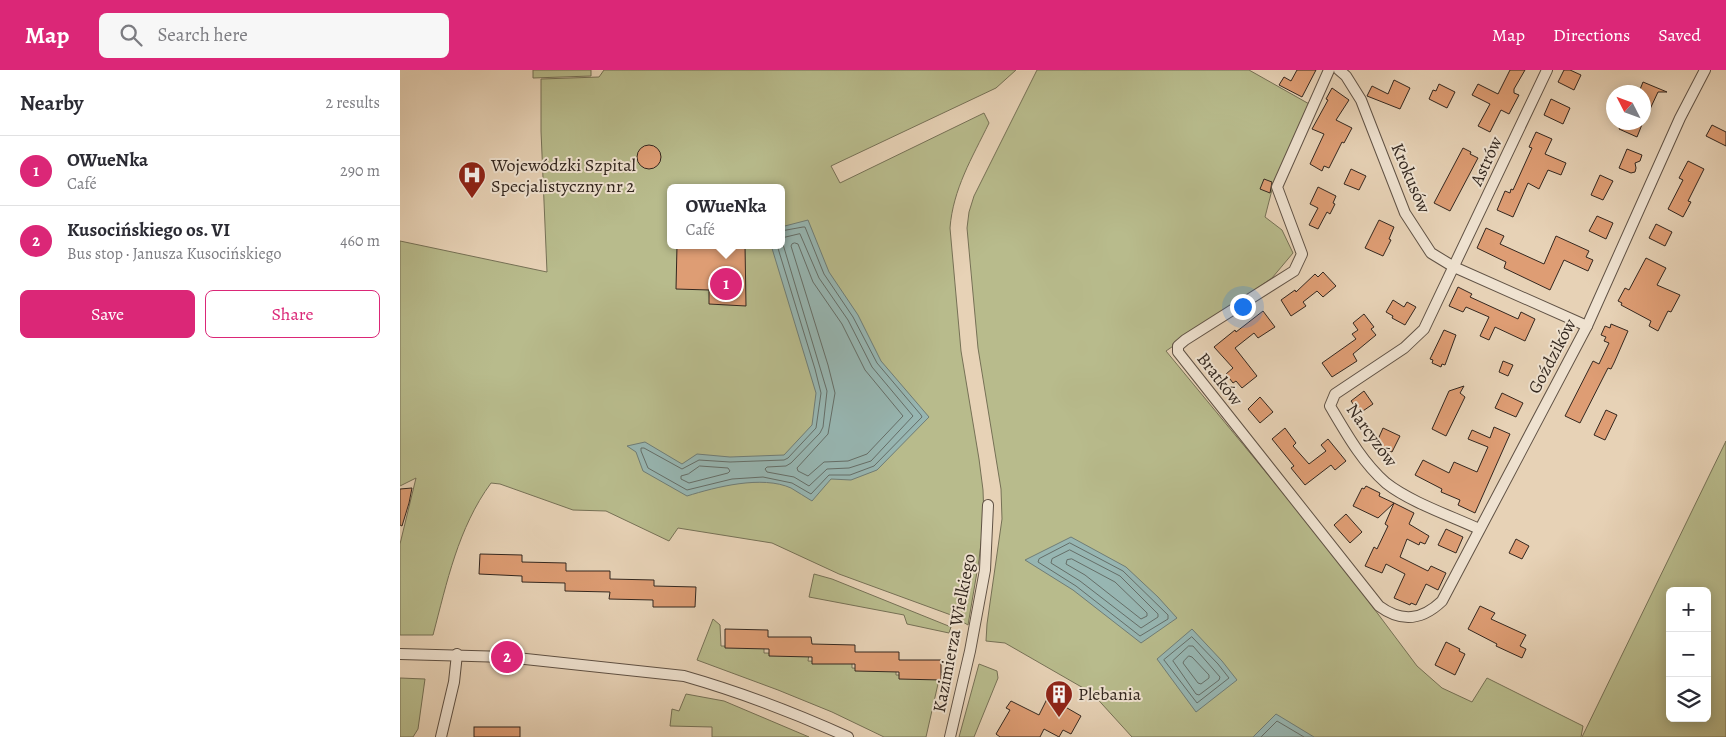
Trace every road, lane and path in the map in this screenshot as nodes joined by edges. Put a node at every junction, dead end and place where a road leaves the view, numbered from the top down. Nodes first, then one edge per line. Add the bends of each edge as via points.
1 (1329, 70) edge
2 (1339, 70) edge
3 (1547, 70) edge
4 (1705, 70) edge
5 (1454, 267) junction
6 (1587, 326) junction
7 (988, 505) dead end
8 (1479, 529) junction
9 (1390, 614) joint
10 (400, 654) edge
11 (457, 654) junction
12 (441, 737) edge
13 (848, 737) edge
14 (950, 737) edge

1 - 9 street, Bratków via 1277,187 1302,254 1294,271 1185,340 1178,346 1178,352 1379,606
2 - 5 street, Krokusów via 1361,100 1405,213 1431,253
3 - 5 street, Astrów
4 - 6 street, Goździków via 1680,118
5 - 6 street, Krokusów
5 - 8 street, Narcyzów via 1424,329 1404,348 1335,394 1330,406 1354,446 1386,483
6 - 8 street, Goździków
7 - 14 street, Kazimierza Wielkiego via 985,570
8 - 9 street, Goździków via 1442,601 1433,610 1407,618
10 - 11 street
11 - 12 street
11 - 13 street via 684,676 805,718

